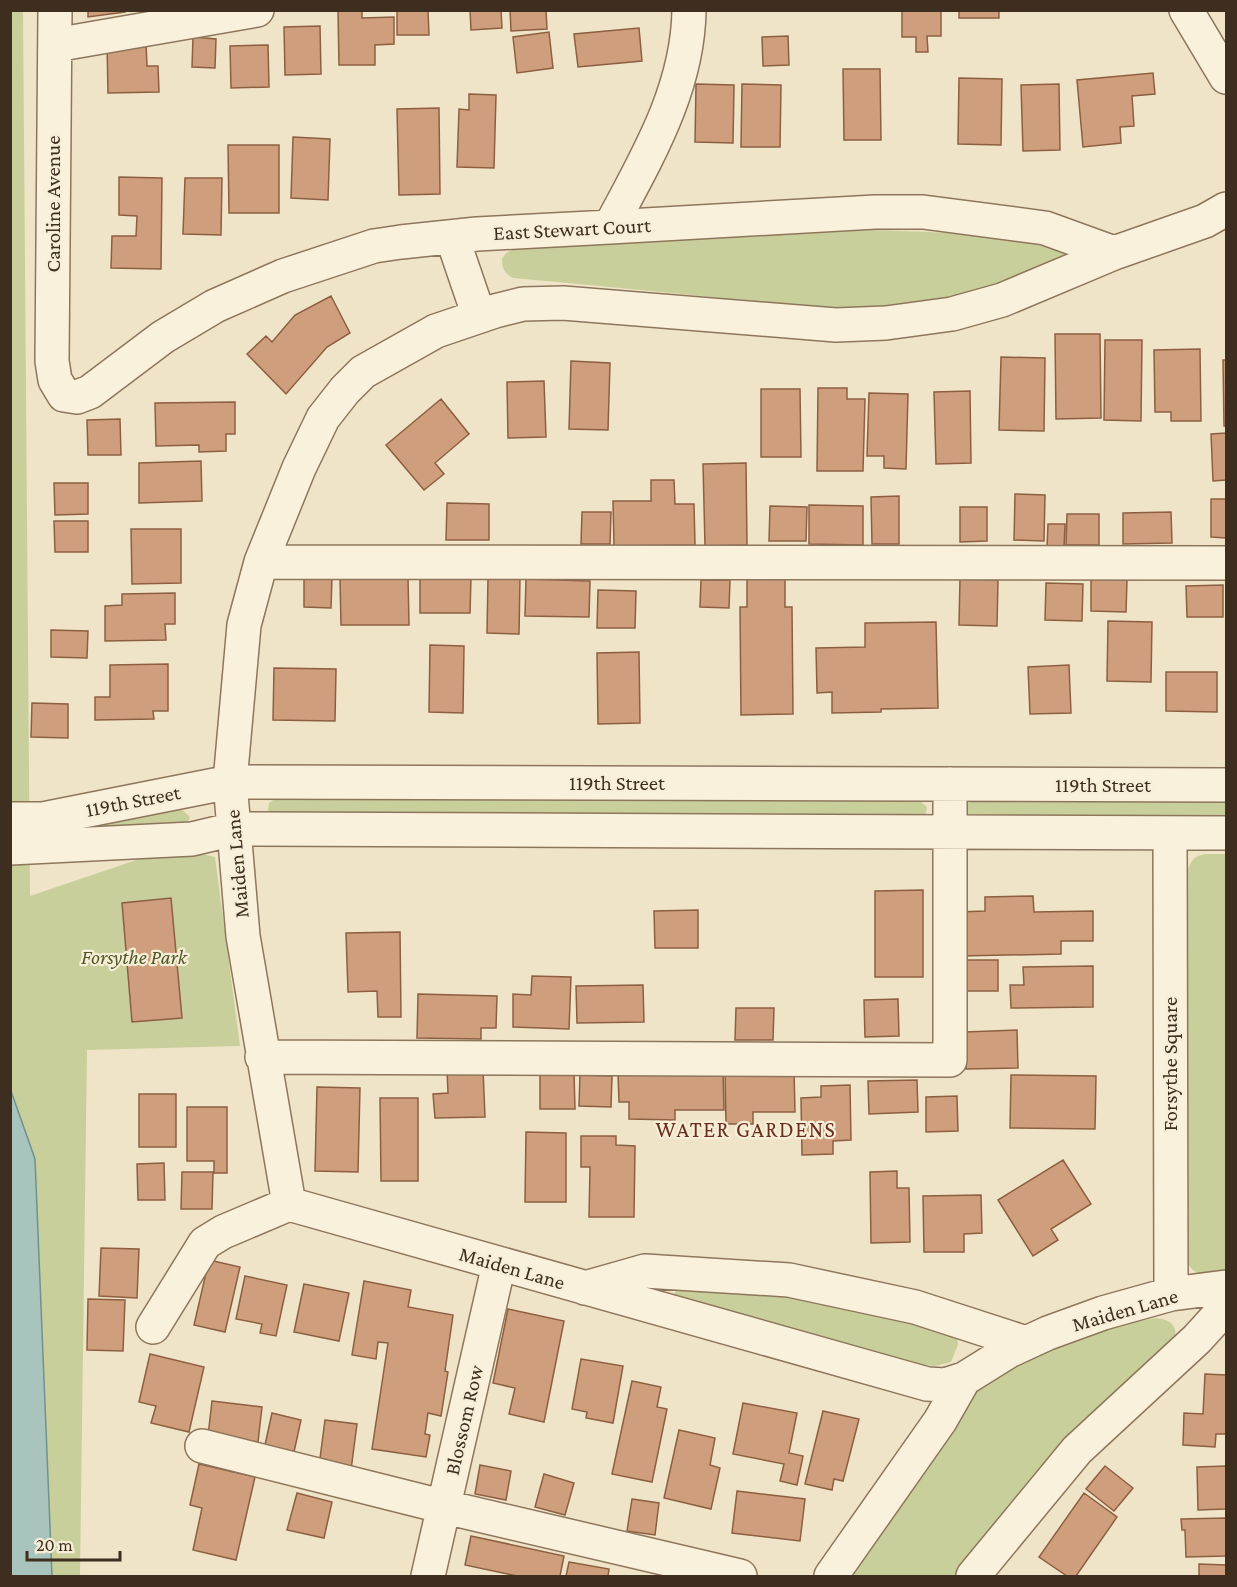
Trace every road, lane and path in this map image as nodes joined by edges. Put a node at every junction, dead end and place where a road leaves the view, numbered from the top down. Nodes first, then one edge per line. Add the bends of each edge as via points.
1 (55, 10) edge
2 (257, 10) edge
3 (689, 10) edge
4 (1186, 10) edge
5 (55, 45) junction
6 (1227, 77) edge
7 (1227, 209) edge
8 (610, 227) junction
9 (464, 236) junction
10 (1114, 253) junction
11 (487, 314) junction
12 (64, 395) joint
13 (261, 562) junction
14 (1227, 564) edge
15 (230, 782) junction
16 (950, 784) junction
17 (1227, 785) edge
18 (10, 819) edge
19 (234, 829) junction
20 (950, 832) junction
21 (1170, 833) junction
22 (1227, 833) edge
23 (10, 848) edge
24 (262, 1057) junction
25 (289, 1204) junction
26 (499, 1264) junction
27 (1227, 1287) edge
28 (585, 1288) junction
29 (1171, 1294) junction
30 (1227, 1307) edge
31 (153, 1327) dead end
32 (1026, 1343) junction
33 (964, 1379) junction
34 (202, 1446) dead end
35 (445, 1507) junction
36 (428, 1576) edge
37 (740, 1576) edge
38 (831, 1576) edge
39 (973, 1576) edge

1 - 5 street, Caroline Avenue
2 - 5 street
3 - 8 street via 684,52 666,117
4 - 6 street
5 - 12 street, Caroline Avenue via 52,361 55,380
7 - 10 street via 1205,221
8 - 9 street, East Stewart Court
8 - 10 street, East Stewart Court via 923,212 1045,228
9 - 11 street
9 - 12 street, East Stewart Court via 374,246 283,276 215,306 163,337 90,392 77,397
10 - 11 street via 1002,300 952,314 886,323 836,325 563,303 523,304
11 - 13 street, Maiden Lane via 436,331 363,372 345,390 323,418 298,468
13 - 14 street
13 - 15 street, Maiden Lane via 244,626
15 - 16 street, 119th Street
15 - 18 street, 119th Street via 43,819
15 - 19 street, Maiden Lane
16 - 17 street, 119th Street
16 - 20 street
19 - 20 street, 119th Street
19 - 23 street, 119th Street via 192,839
19 - 24 street, Maiden Lane via 243,936
20 - 21 street, 119th Street
20 - 24 street via 950,1060
21 - 22 street, 119th Street
21 - 29 street, Forsythe Square
24 - 25 street, Maiden Lane
25 - 26 street, Maiden Lane
25 - 31 street via 205,1243
26 - 28 street, Maiden Lane
26 - 35 street, Blossom Row
27 - 29 street, Maiden Lane
28 - 32 street, Maiden Lane via 645,1271 789,1281 915,1307
28 - 33 street, Maiden Lane via 927,1384 945,1385
29 - 32 street, Maiden Lane
30 - 39 street via 1077,1450
32 - 33 street, Maiden Lane
33 - 38 street
34 - 35 street
35 - 36 street, Blossom Row
35 - 37 street

